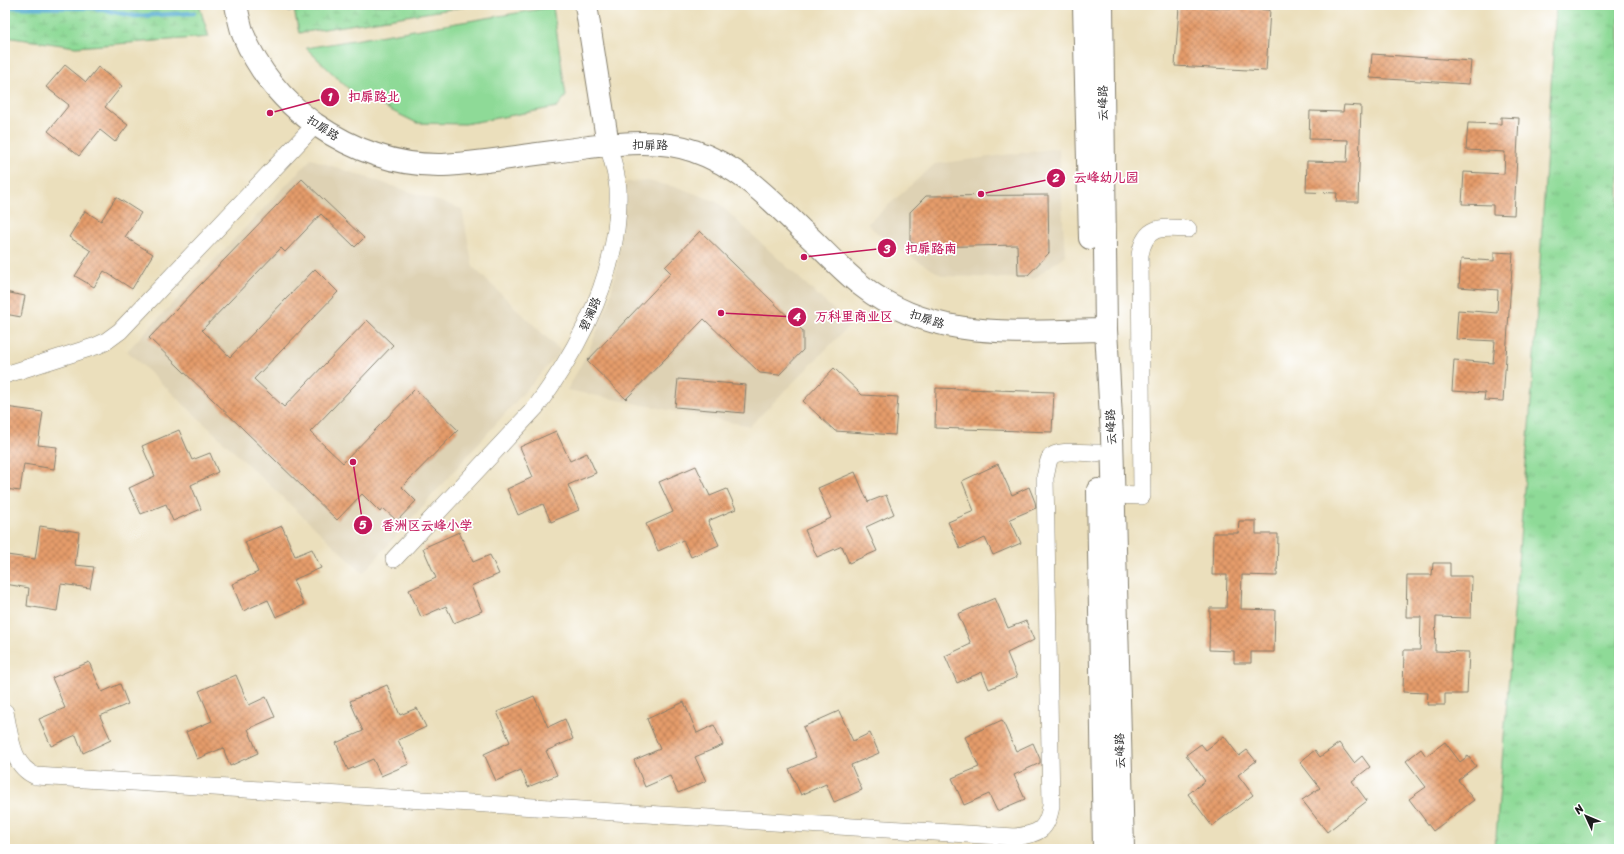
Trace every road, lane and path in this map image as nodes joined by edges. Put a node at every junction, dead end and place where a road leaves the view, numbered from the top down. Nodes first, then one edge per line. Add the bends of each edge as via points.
1 (236, 5) edge
2 (586, 5) edge
3 (1084, 5) edge
4 (1102, 5) edge
5 (316, 124) junction
6 (608, 145) junction
7 (1180, 228) dead end
8 (1098, 330) junction
9 (5, 375) edge
10 (1097, 453) junction
11 (1113, 495) junction
12 (394, 559) dead end
13 (5, 712) edge
14 (1104, 849) edge
15 (1123, 849) edge

1 - 5 street, 扣扉路 via 242,32 260,67 286,100
2 - 6 street, 碧澜路
3 - 8 street, 云峰路
4 - 8 street, 云峰路
5 - 6 street, 扣扉路 via 350,145 370,153 424,164 470,163
5 - 9 street via 120,331 96,346
6 - 8 street, 扣扉路 via 664,143 698,152 726,165 762,192 862,286 889,304 914,316 976,331
6 - 12 street, 碧澜路 via 618,189 613,255 601,289 575,346 531,412
7 - 11 street via 1159,228 1148,236 1142,246 1142,496
8 - 10 street, 云峰路
8 - 11 street, 云峰路 via 1112,436
10 - 13 street via 1060,452 1050,458 1046,477 1051,806 1046,824 1032,835 1015,837 36,776 24,769 16,758
10 - 14 street, 云峰路
11 - 15 street, 云峰路

